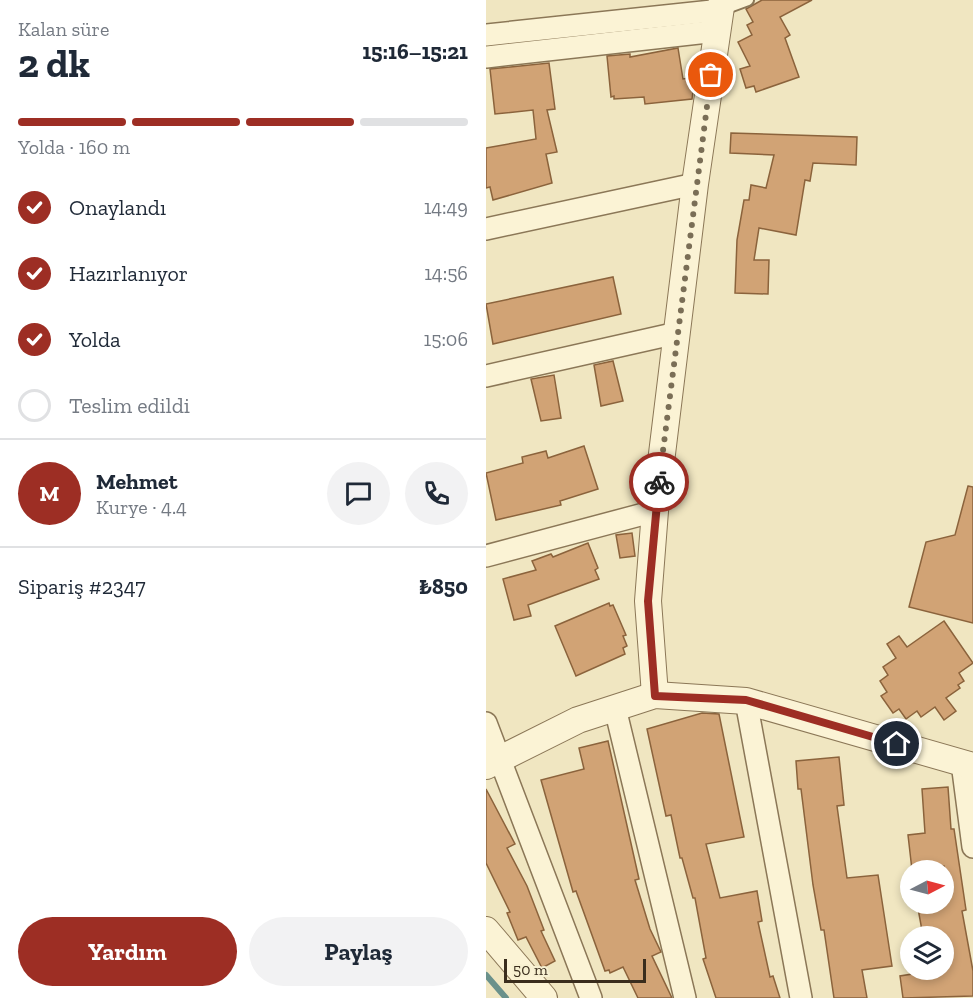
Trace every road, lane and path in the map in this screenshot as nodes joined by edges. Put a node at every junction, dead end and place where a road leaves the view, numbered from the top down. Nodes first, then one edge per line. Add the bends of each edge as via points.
1 (748, 0) edge
2 (720, 14) edge
3 (486, 35) edge
4 (486, 57) edge
5 (695, 184) junction
6 (486, 229) edge
7 (677, 333) junction
8 (486, 376) edge
9 (656, 511) junction
10 (486, 556) edge
11 (655, 696) junction
12 (746, 700) junction
13 (615, 708) junction
14 (486, 723) edge
15 (493, 762) edge
16 (968, 765) edge
17 (973, 847) edge
18 (486, 930) edge
19 (544, 998) edge
20 (591, 998) edge
21 (685, 998) edge
22 (801, 998) edge

1 - 2 lane
2 - 3 street
2 - 4 street
2 - 5 street
5 - 6 street
5 - 7 street
7 - 8 street
7 - 9 street
9 - 10 street
9 - 11 street via 648,601
11 - 12 street
11 - 13 street
12 - 16 street
12 - 22 street
13 - 15 street via 578,720
13 - 21 street
14 - 15 street
15 - 20 street
16 - 17 street
18 - 19 street

